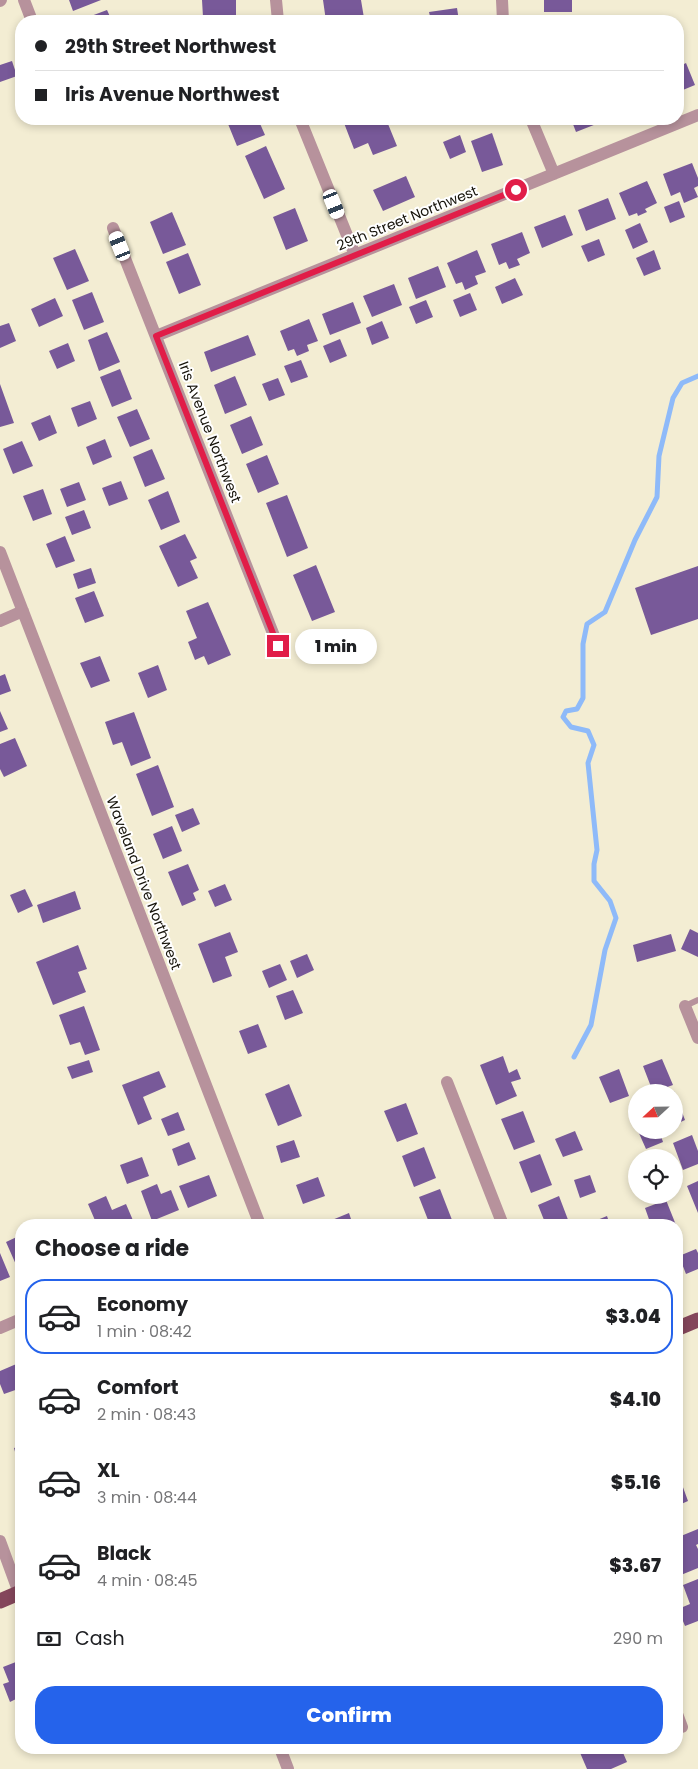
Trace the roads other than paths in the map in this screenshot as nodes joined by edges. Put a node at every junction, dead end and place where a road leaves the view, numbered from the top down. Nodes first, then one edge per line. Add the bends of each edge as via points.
1 (24, 0) edge
2 (276, 0) edge
3 (502, 0) edge
4 (30, 15) edge
5 (277, 15) edge
6 (503, 15) edge
7 (698, 115) edge
8 (684, 121) edge
9 (302, 125) edge
10 (534, 125) edge
11 (674, 125) edge
12 (554, 174) junction
13 (113, 228) dead end
14 (354, 255) junction
15 (156, 336) junction
16 (0, 552) edge
17 (23, 611) junction
18 (0, 621) edge
19 (278, 646) dead end
20 (698, 1000) edge
21 (686, 1006) joint
22 (698, 1038) edge
23 (447, 1082) dead end
24 (258, 1219) edge
25 (501, 1219) edge
26 (698, 1320) edge
27 (15, 1322) edge
28 (683, 1326) edge
29 (0, 1328) edge
30 (0, 1541) edge
31 (15, 1580) edge
32 (15, 1595) edge
33 (0, 1601) edge
34 (282, 1754) edge
35 (288, 1769) edge

1 - 4 street
2 - 5 street
3 - 6 street
7 - 8 street, 29th Street Northwest
9 - 14 street
10 - 12 street
11 - 12 street, 29th Street Northwest
12 - 14 street, 29th Street Northwest
13 - 15 street, Iris Avenue Northwest
14 - 15 street, 29th Street Northwest
15 - 19 street, Iris Avenue Northwest
16 - 17 street, Waveland Drive Northwest
17 - 18 street
17 - 24 street, Waveland Drive Northwest
20 - 21 lane
21 - 22 street
23 - 25 street
26 - 28 main road
27 - 29 street
30 - 31 street
32 - 33 main road
34 - 35 street

